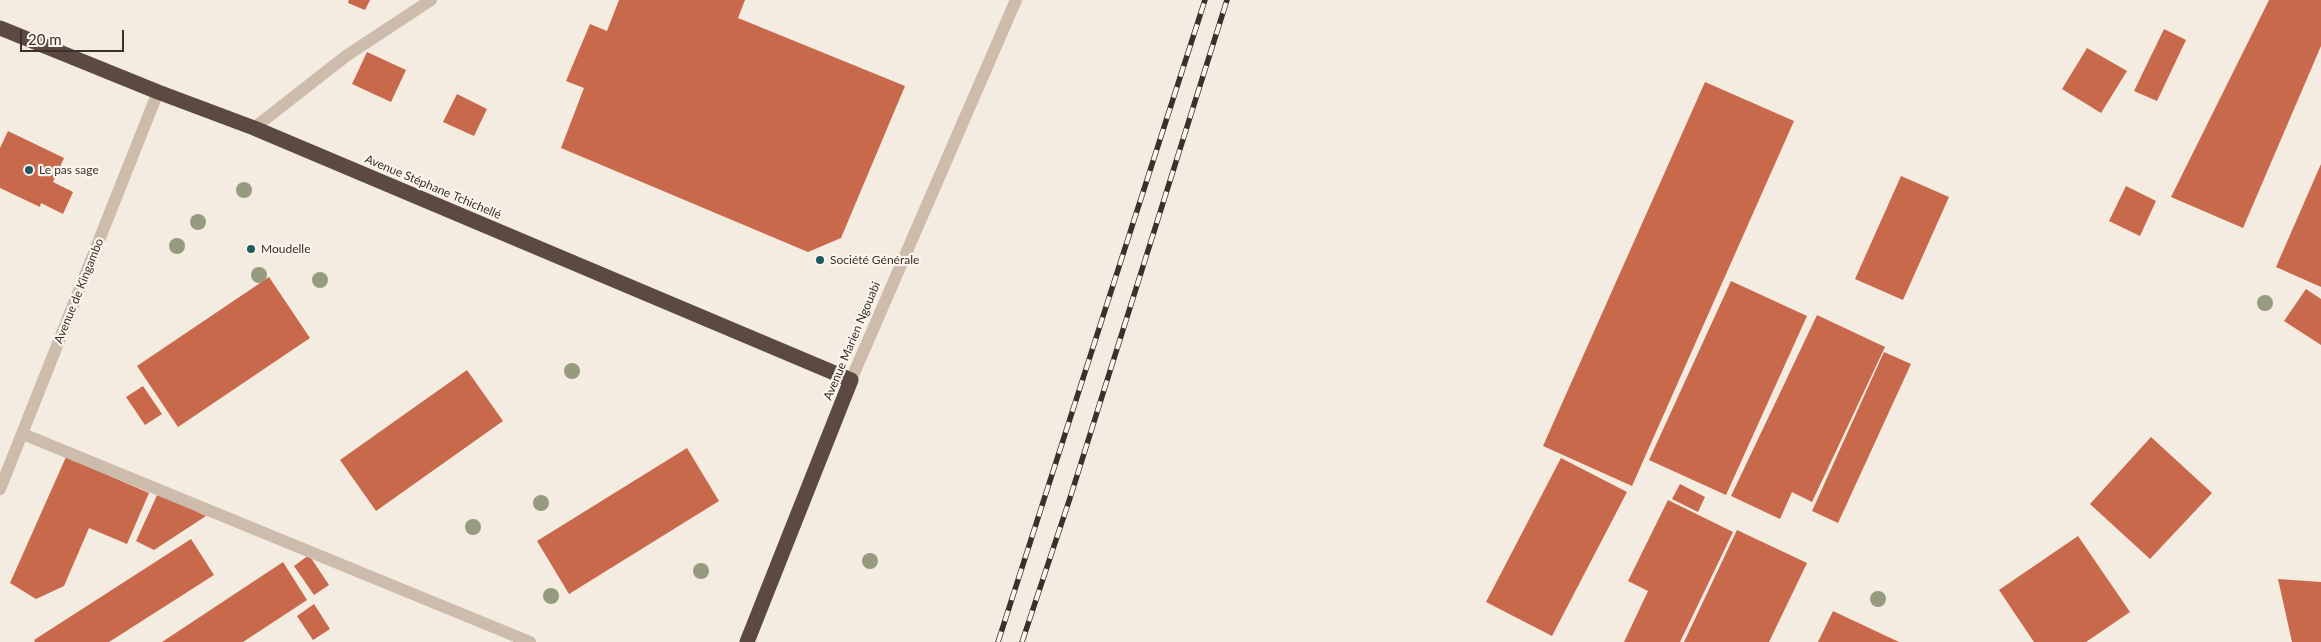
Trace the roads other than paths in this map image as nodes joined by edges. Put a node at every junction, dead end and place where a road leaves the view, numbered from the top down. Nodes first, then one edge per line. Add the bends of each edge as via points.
1 (431, 0) edge
2 (1016, 0) edge
3 (0, 28) edge
4 (158, 92) junction
5 (254, 128) junction
6 (851, 380) junction
7 (23, 434) junction
8 (0, 489) edge
9 (530, 642) edge
10 (747, 642) edge

1 - 5 street via 346,56
2 - 6 street, Avenue Marien Ngouabi
3 - 4 highway, Avenue Stéphane Tchichellé
4 - 5 highway, Avenue Stéphane Tchichellé
4 - 7 street, Avenue de Kingambo
5 - 6 highway, Avenue Stéphane Tchichellé
6 - 10 highway, Avenue Marien Ngouabi
7 - 8 street, Avenue de Kingambo
7 - 9 street

